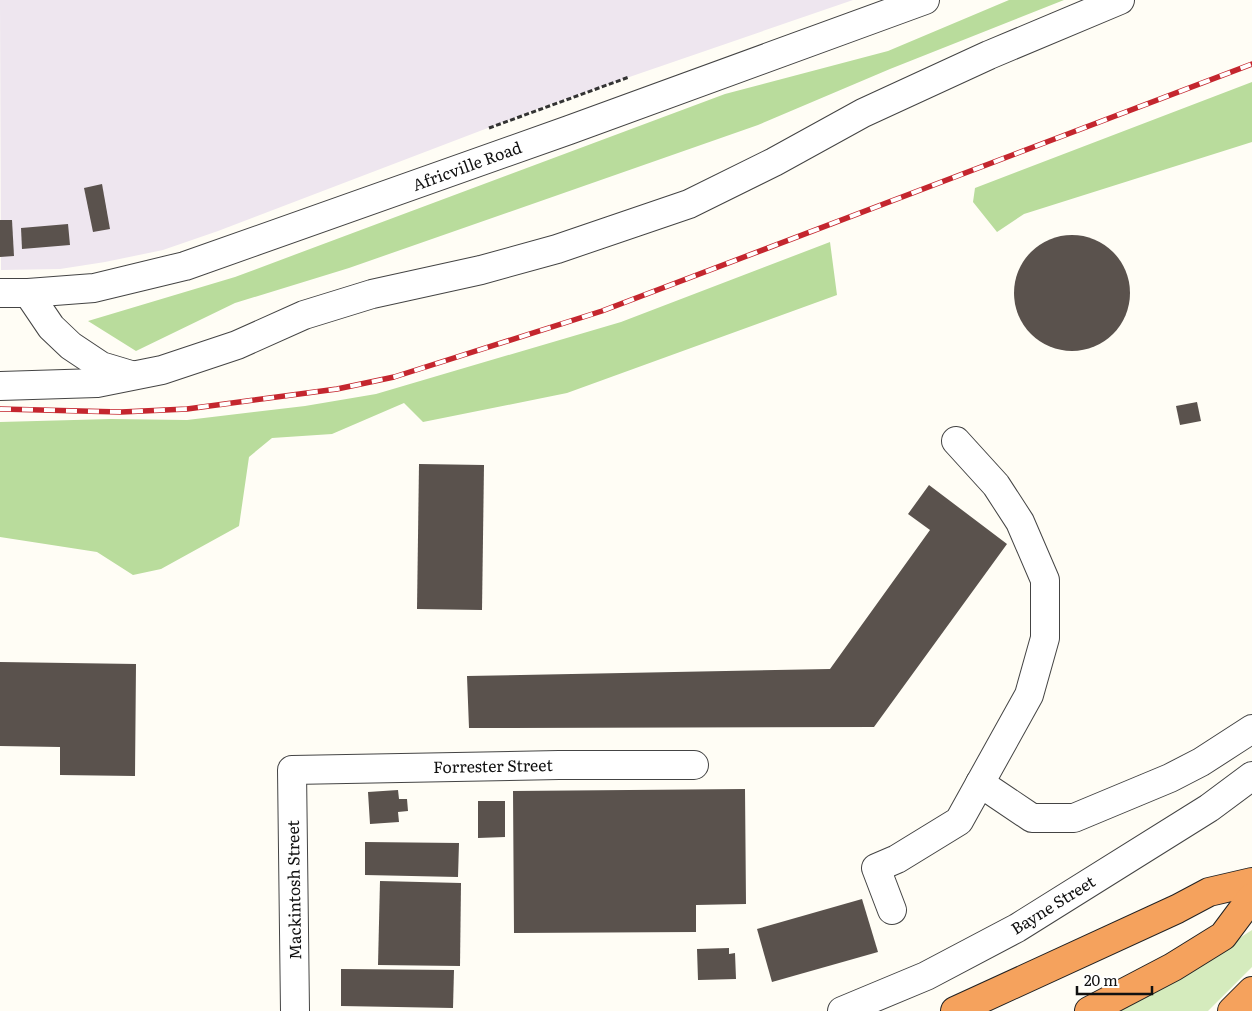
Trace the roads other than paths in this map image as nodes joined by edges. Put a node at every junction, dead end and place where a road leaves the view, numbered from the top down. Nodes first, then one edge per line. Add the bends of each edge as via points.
1 (925, 0) edge
2 (1120, 0) edge
3 (0, 293) edge
4 (28, 294) junction
5 (134, 376) junction
6 (0, 386) edge
7 (956, 441) dead end
8 (1252, 729) edge
9 (694, 765) dead end
10 (292, 770) joint
11 (1252, 776) edge
12 (980, 784) junction
13 (1252, 882) edge
14 (1252, 897) edge
15 (892, 910) dead end
16 (1252, 991) edge
17 (296, 1011) edge
18 (842, 1011) edge
19 (955, 1011) edge
20 (1089, 1011) edge
21 (1232, 1011) edge

1 - 4 street, Africville Road via 185,266 94,288
2 - 5 street via 862,113 689,204 557,249 372,294 304,315 236,345
3 - 4 street, Africville Road
4 - 5 street via 50,327 70,346 101,366
5 - 6 street via 97,383
7 - 12 street via 996,485 1020,522 1045,580 1045,638 1029,695
8 - 12 street via 1201,762 1162,782 1074,818 1032,818
9 - 10 street, Forrester Street
10 - 17 street, Mackintosh Street
11 - 18 street, Bayne Street via 1209,808 1017,928 926,976
12 - 15 street via 959,821 897,859 876,868
13 - 19 highway via 1209,892
14 - 20 highway via 1223,936 1174,967
16 - 21 highway

